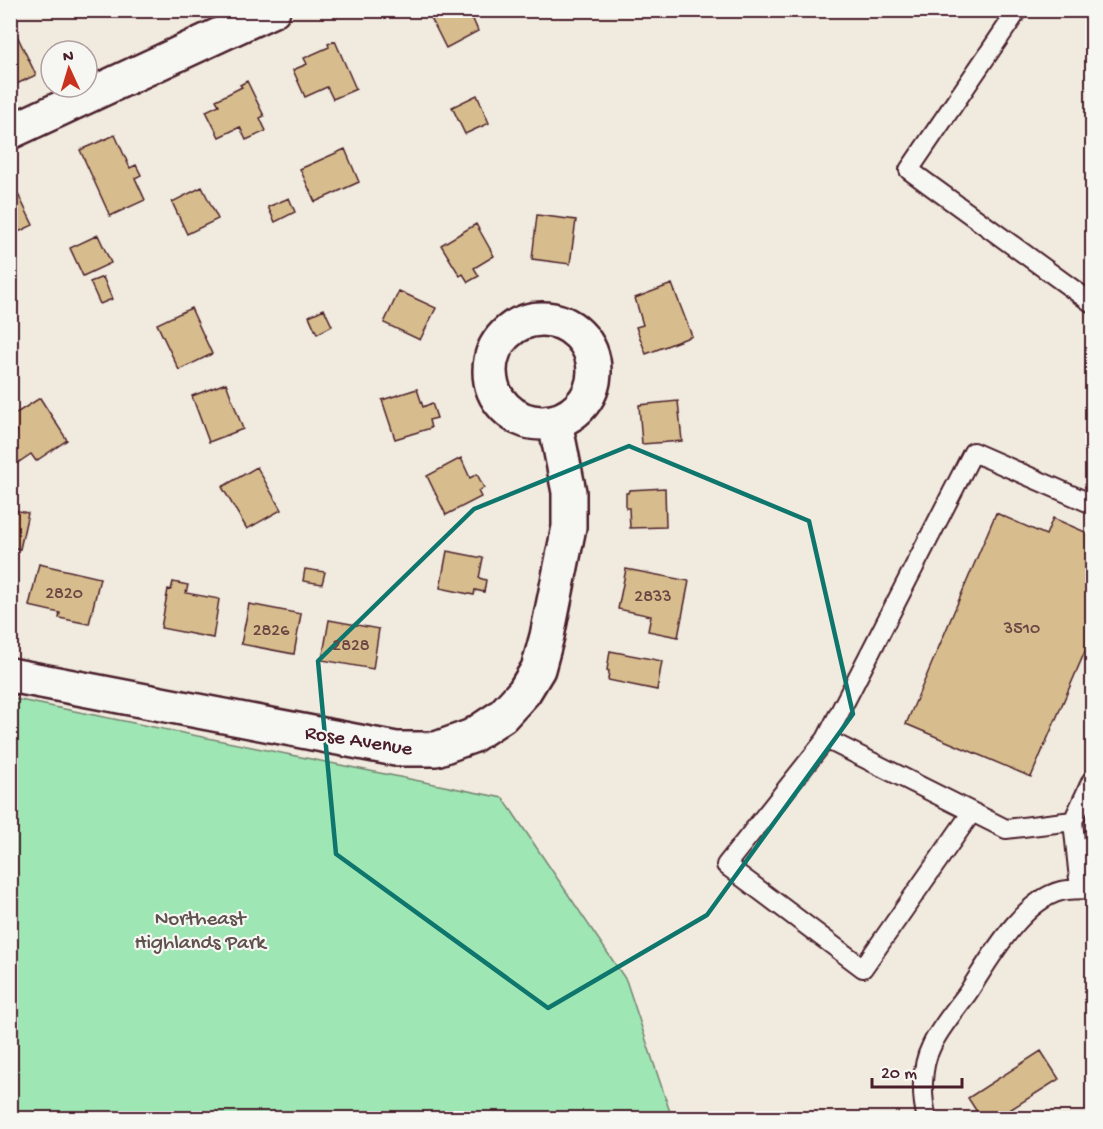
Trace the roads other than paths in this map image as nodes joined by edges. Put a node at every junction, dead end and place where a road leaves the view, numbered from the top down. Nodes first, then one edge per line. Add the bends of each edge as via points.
1 (273, 10) edge
2 (1018, 10) edge
3 (10, 132) edge
4 (1092, 303) edge
5 (555, 422) dead end
6 (1092, 504) edge
7 (10, 675) edge
8 (826, 739) junction
9 (1092, 780) edge
10 (972, 812) junction
11 (1073, 821) junction
12 (1086, 889) edge
13 (927, 1119) edge

1 - 3 street
2 - 4 lane via 909,170
5 - 7 street, Rose Avenue via 569,492 569,527 547,636 538,669 524,692 502,716 472,736 436,749 396,749
6 - 8 lane via 973,452
8 - 10 lane
8 - 10 lane via 726,865 863,968
9 - 11 lane
10 - 11 lane via 1006,829
11 - 12 lane
12 - 13 lane via 1059,892 1016,922 931,1046 924,1072

